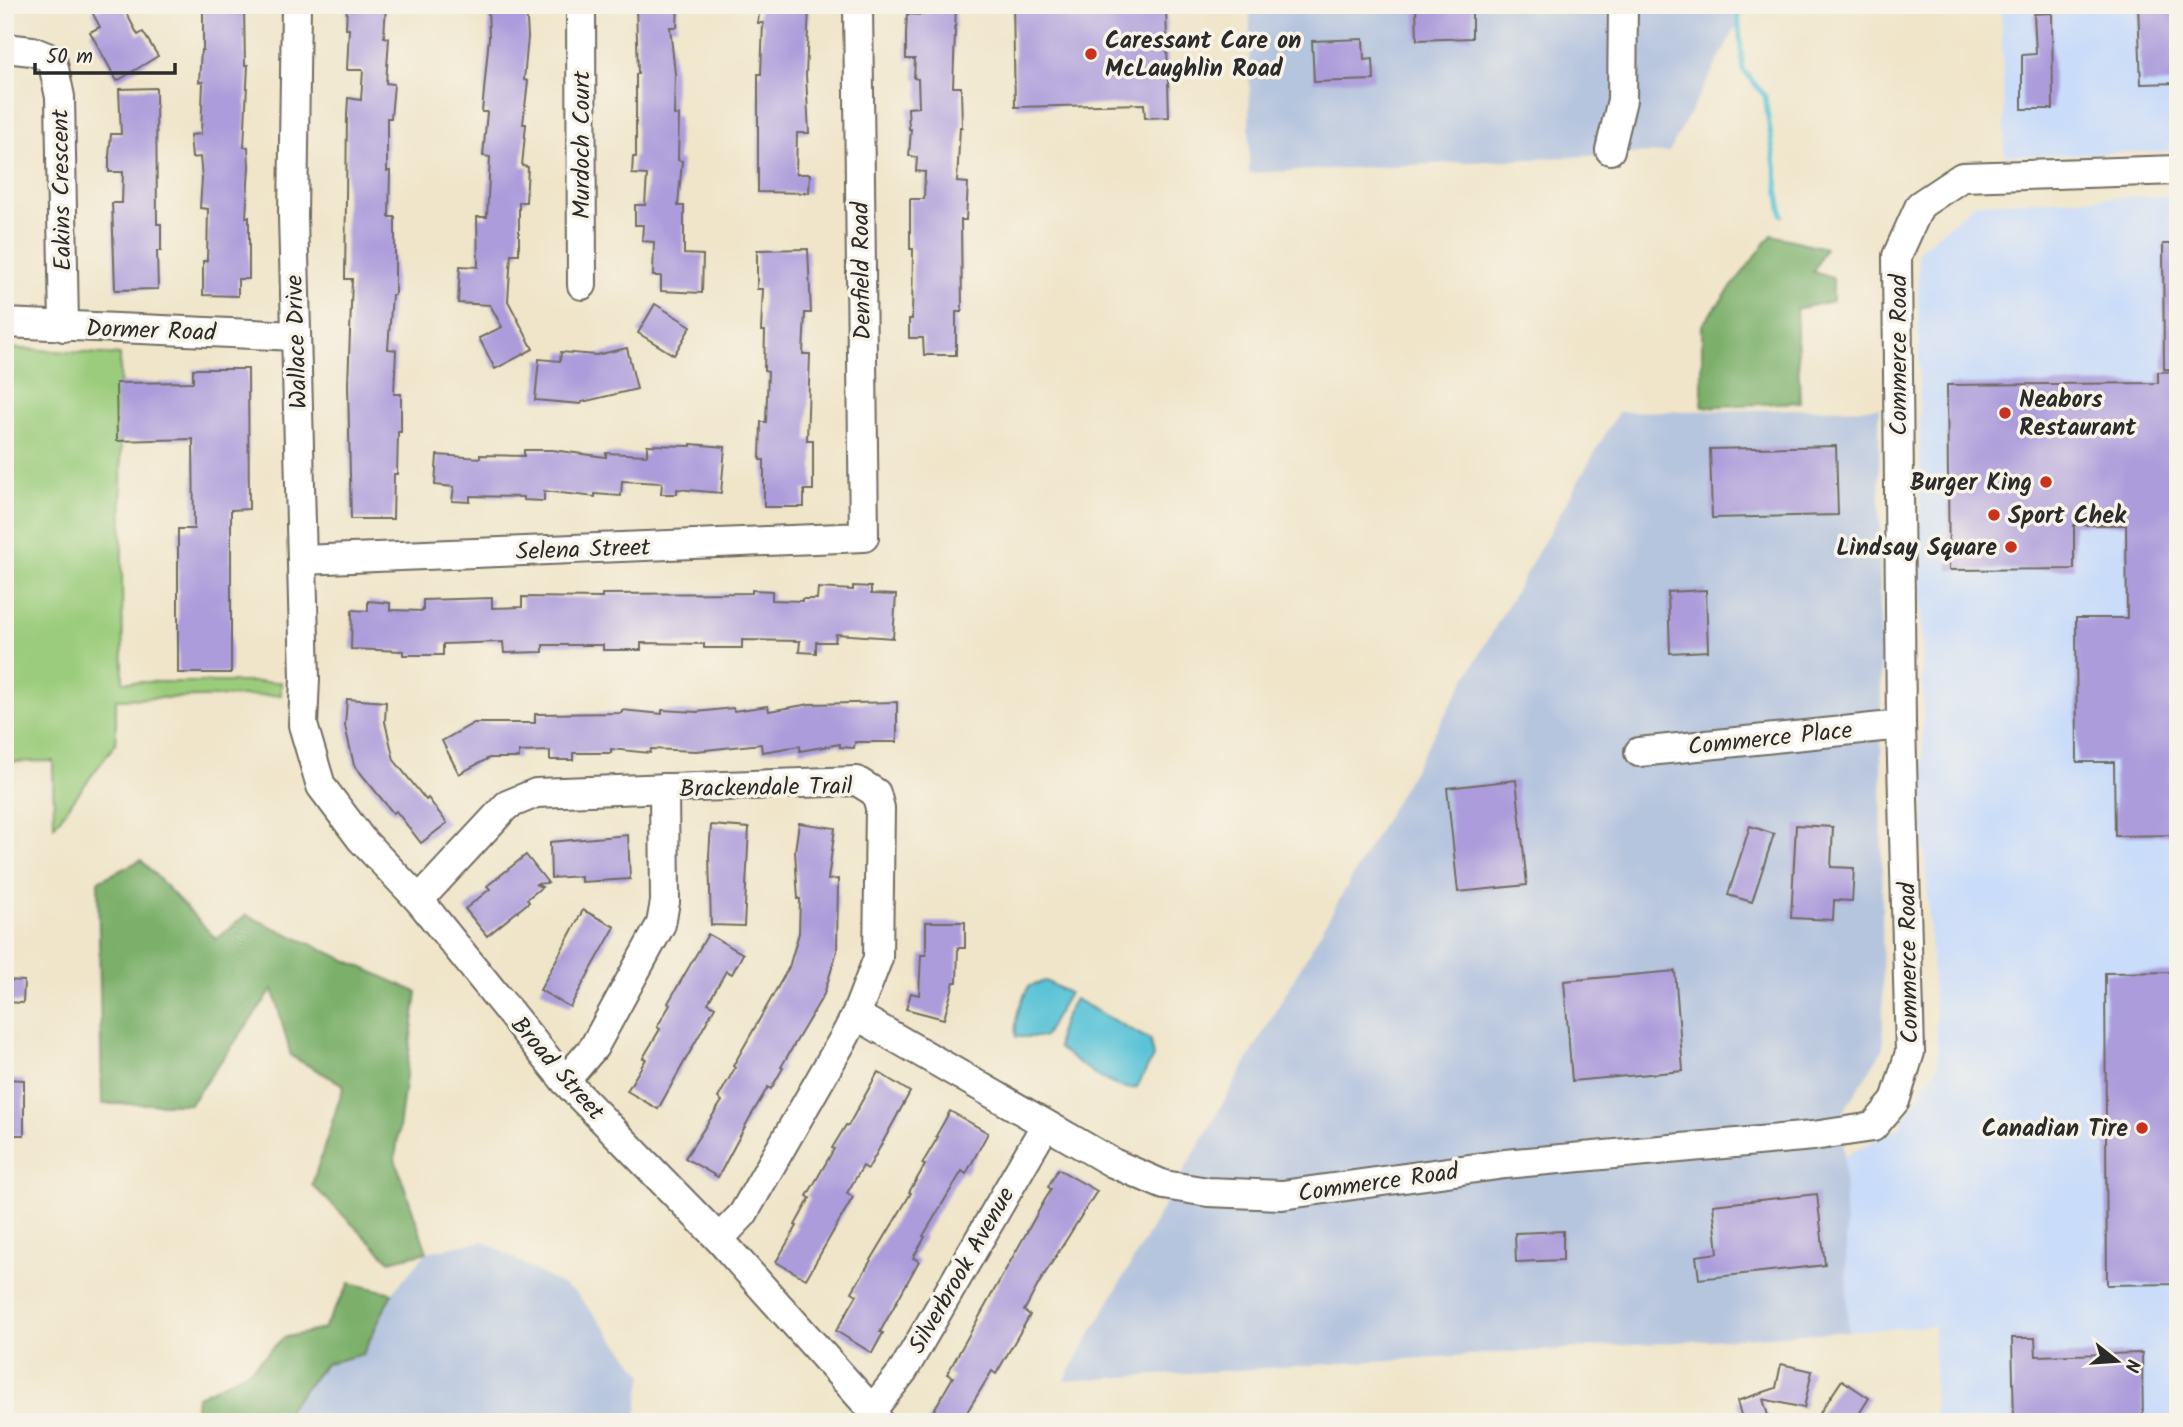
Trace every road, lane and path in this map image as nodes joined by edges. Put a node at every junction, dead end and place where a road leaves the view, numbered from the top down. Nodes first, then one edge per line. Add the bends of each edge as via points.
1 (296, 5) edge
2 (581, 5) edge
3 (858, 5) edge
4 (1623, 5) edge
5 (5, 48) edge
6 (1610, 150) dead end
7 (2178, 170) edge
8 (582, 285) dead end
9 (5, 323) edge
10 (64, 327) junction
11 (296, 336) junction
12 (864, 537) joint
13 (302, 560) junction
14 (305, 678) joint
15 (1901, 725) junction
16 (1639, 752) dead end
17 (664, 788) junction
18 (419, 901) junction
19 (856, 1015) junction
20 (565, 1081) junction
21 (1045, 1126) junction
22 (719, 1238) junction
23 (875, 1416) edge

1 - 11 street, Wallace Drive
2 - 8 street, Murdoch Court
3 - 12 street, Denfield Road
4 - 6 street via 1622,100
5 - 10 street, Eakins Crescent via 52,59 60,97
7 - 15 street, Commerce Road via 1962,177 1920,205 1897,256
9 - 10 street, Dormer Road
10 - 11 street, Dormer Road
11 - 13 street, Wallace Drive
12 - 13 street, Selena Street
13 - 14 street, Wallace Drive
14 - 18 street, Broad Street via 303,725 321,786 361,839
15 - 16 street, Commerce Place
15 - 21 street, Commerce Road via 1910,1052 1895,1101 1873,1127 1505,1164 1282,1195 1164,1185
17 - 18 street, Brackendale Trail via 536,793 508,805
17 - 19 street, Brackendale Trail via 858,781 876,793 880,808 878,958
17 - 20 street via 665,902 661,924 594,1047
18 - 20 street, Broad Street
19 - 21 street, Commerce Road
19 - 22 street, Brackendale Trail via 743,1213
20 - 22 street, Broad Street
21 - 23 street, Silverbrook Avenue
22 - 23 street, Broad Street

